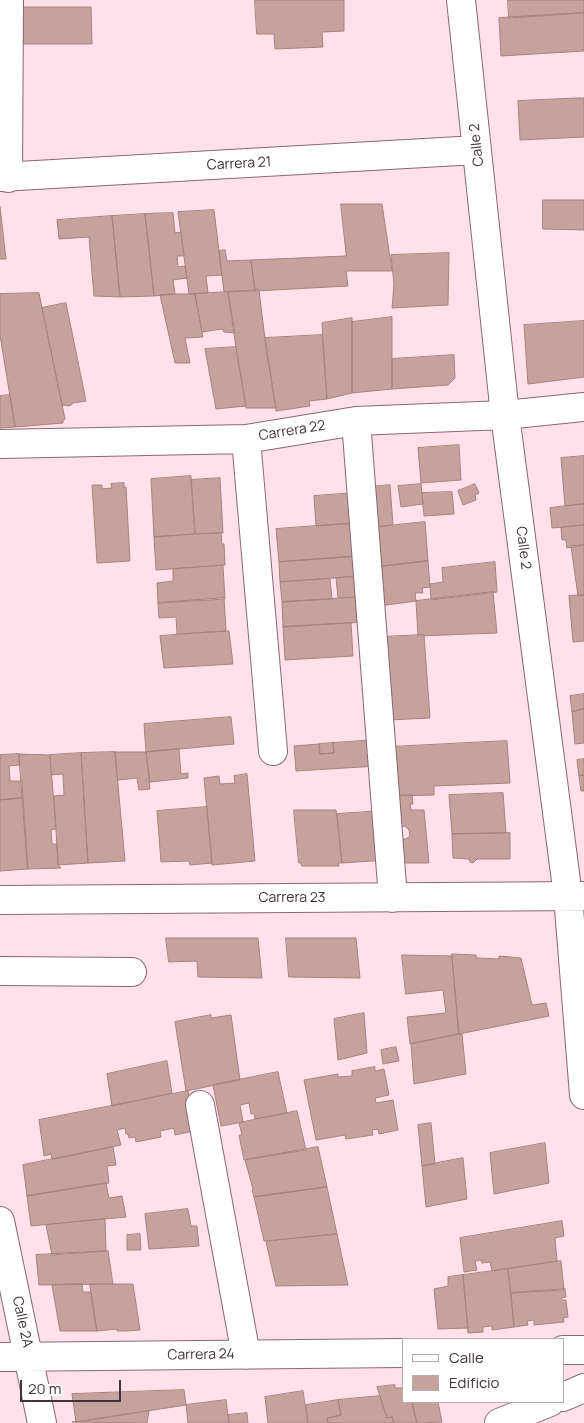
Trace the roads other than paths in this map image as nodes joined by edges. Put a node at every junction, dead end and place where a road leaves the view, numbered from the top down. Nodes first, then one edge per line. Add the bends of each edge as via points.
1 (9, 0) edge
2 (461, 0) edge
3 (477, 150) junction
4 (4, 177) edge
5 (584, 407) edge
6 (505, 415) junction
7 (356, 421) junction
8 (246, 439) junction
9 (0, 444) edge
10 (273, 751) dead end
11 (576, 896) edge
12 (393, 898) junction
13 (0, 900) edge
14 (0, 971) edge
15 (132, 972) dead end
16 (584, 1095) edge
17 (200, 1105) dead end
18 (0, 1221) edge
19 (564, 1350) edge
20 (584, 1350) edge
21 (402, 1353) edge
22 (246, 1355) junction
23 (0, 1357) edge
24 (30, 1358) junction
25 (584, 1388) edge
26 (564, 1396) edge
27 (548, 1403) edge
28 (42, 1423) edge
29 (499, 1423) edge

1 - 4 street
2 - 3 street, Calle 2
3 - 4 street, Carrera 21
3 - 6 street, Calle 2
5 - 6 street, Carrera 22
6 - 7 street, Carrera 22
6 - 11 street, Calle 2
7 - 8 street, Carrera 22
7 - 12 street
8 - 9 street, Carrera 22
8 - 10 street
11 - 12 street, Carrera 23
11 - 16 street, Calle 2
12 - 13 street, Carrera 23
14 - 15 street
17 - 22 street
18 - 24 street, Calle 2A
19 - 20 street
21 - 22 street, Carrera 24
22 - 24 street, Carrera 24
23 - 24 street, Carrera 24
24 - 28 street, Calle 2A
25 - 26 street
27 - 29 street

